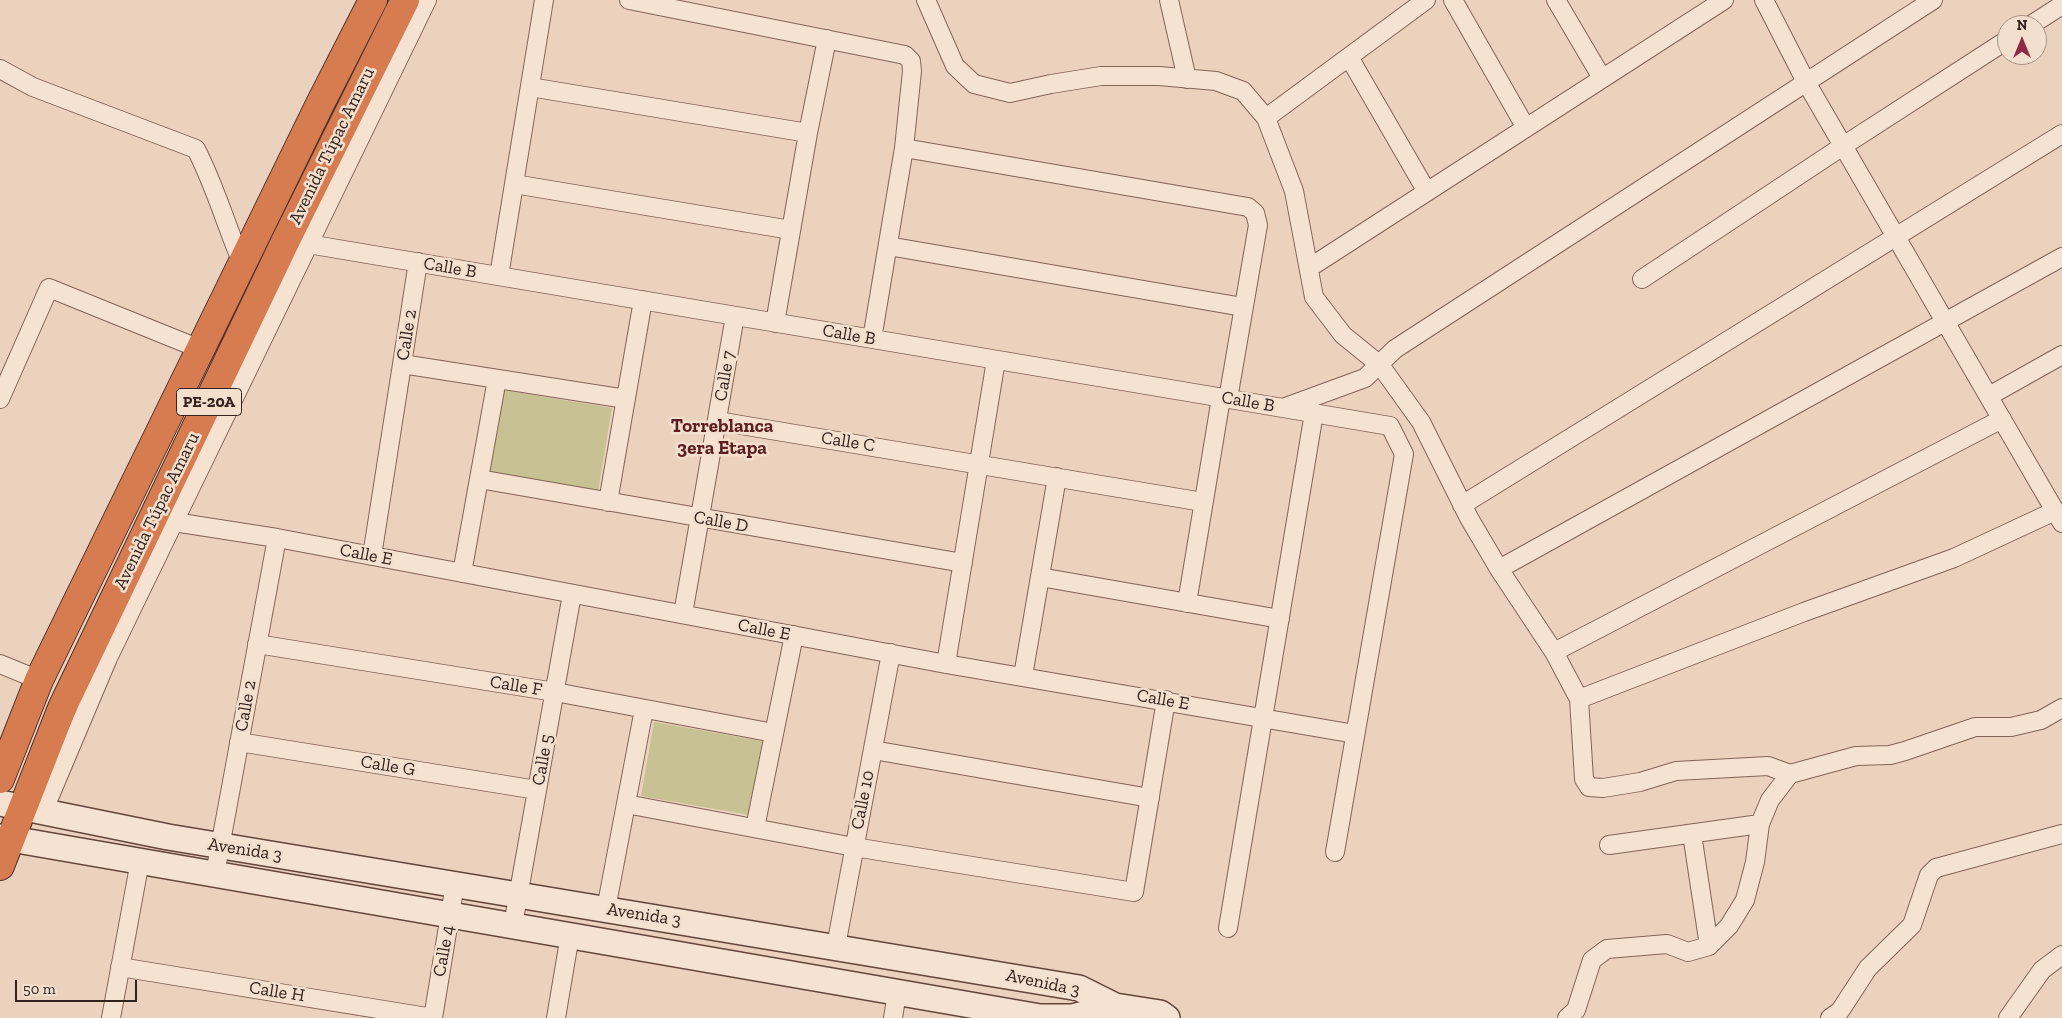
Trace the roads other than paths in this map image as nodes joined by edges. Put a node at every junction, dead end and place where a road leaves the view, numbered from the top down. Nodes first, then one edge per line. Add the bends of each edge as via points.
1 (373, 0) edge
2 (405, 0) edge
3 (427, 0) edge
4 (544, 0) edge
5 (629, 0) edge
6 (926, 0) edge
7 (1169, 0) edge
8 (1426, 0) edge
9 (1453, 0) edge
10 (1556, 0) edge
11 (1724, 0) edge
12 (1764, 0) edge
13 (1933, 0) edge
14 (2062, 5) edge
15 (2046, 15) edge
16 (827, 39) junction
17 (1997, 46) edge
18 (1349, 57) junction
19 (0, 69) edge
20 (1602, 78) junction
21 (1187, 79) junction
22 (1806, 82) junction
23 (530, 87) junction
24 (1266, 118) junction
25 (1526, 128) junction
26 (808, 133) junction
27 (2062, 134) edge
28 (1843, 146) junction
29 (904, 148) junction
30 (514, 184) junction
31 (1427, 192) junction
32 (791, 230) junction
33 (1896, 237) junction
34 (308, 244) junction
35 (888, 246) junction
36 (2062, 258) edge
37 (418, 262) junction
38 (242, 263) junction
39 (1309, 268) junction
40 (499, 276) junction
41 (1642, 279) dead end
42 (643, 300) junction
43 (1243, 307) junction
44 (735, 316) junction
45 (775, 323) junction
46 (1946, 323) junction
47 (872, 339) junction
48 (200, 349) junction
49 (2062, 355) edge
50 (996, 360) junction
51 (402, 364) junction
52 (1380, 365) junction
53 (497, 379) junction
54 (2, 391) edge
55 (1989, 396) junction
56 (1224, 398) junction
57 (626, 399) junction
58 (1283, 408) junction
59 (1314, 413) junction
60 (2002, 419) junction
61 (717, 421) junction
62 (979, 464) junction
63 (1057, 477) junction
64 (479, 479) junction
65 (608, 502) junction
66 (1203, 502) junction
67 (1462, 504) junction
68 (2058, 517) edge
69 (700, 518) junction
70 (174, 522) junction
71 (277, 538) junction
72 (372, 556) junction
73 (963, 563) junction
74 (1499, 569) junction
75 (462, 573) junction
76 (1040, 577) junction
77 (572, 594) junction
78 (1187, 603) junction
79 (684, 614) junction
80 (1280, 619) junction
81 (794, 635) junction
82 (257, 644) junction
83 (1554, 652) junction
84 (890, 653) junction
85 (0, 664) edge
86 (946, 664) junction
87 (1024, 676) junction
88 (39, 680) junction
89 (555, 692) junction
90 (1579, 699) junction
91 (1166, 700) junction
92 (2062, 708) edge
93 (644, 709) junction
94 (1263, 717) junction
95 (774, 733) junction
96 (1355, 734) junction
97 (239, 742) junction
98 (873, 750) junction
99 (1790, 774) junction
100 (0, 779) edge
101 (538, 790) junction
102 (1150, 798) junction
103 (626, 804) junction
104 (22, 808) edge
105 (1760, 824) junction
106 (756, 828) junction
107 (1692, 834) junction
108 (2062, 834) edge
109 (5, 838) edge
110 (1609, 844) dead end
111 (220, 846) junction
112 (854, 847) junction
113 (1335, 852) dead end
114 (140, 861) junction
115 (0, 866) edge
116 (215, 874) junction
117 (455, 884) junction
118 (519, 895) junction
119 (606, 909) junction
120 (450, 914) junction
121 (513, 925) junction
122 (1228, 928) dead end
123 (570, 936) junction
124 (836, 946) junction
125 (1709, 946) junction
126 (2062, 955) edge
127 (120, 967) junction
128 (897, 993) junction
129 (1116, 1006) junction
130 (111, 1018) edge
131 (433, 1018) edge
132 (556, 1018) edge
133 (893, 1018) edge
134 (1167, 1018) edge
135 (1567, 1018) edge
136 (1830, 1018) edge
137 (2008, 1018) edge

1 - 38 highway, Avenida Túpac Amaru / PE-20A
2 - 104 highway, Avenida Túpac Amaru / PE-20A via 66,700
3 - 34 street
4 - 23 street
5 - 16 street
6 - 21 street via 955,66 974,84 1010,93 1101,76
7 - 21 street
8 - 18 street
9 - 25 street
10 - 20 street
11 - 20 street
12 - 22 street
13 - 22 street
14 - 15 street
16 - 26 street
16 - 29 street via 905,54 911,61
17 - 28 street
18 - 24 street
18 - 31 street
19 - 38 street via 33,87 196,149 210,174
20 - 25 street
21 - 24 street via 1216,81 1242,91
22 - 28 street
22 - 52 street via 1395,349
23 - 26 street
23 - 30 street
24 - 39 street via 1294,191
25 - 31 street
26 - 32 street
27 - 33 street
28 - 33 street
28 - 41 street
29 - 35 street
29 - 43 street via 1248,207 1255,213 1258,224
30 - 32 street
30 - 40 street
31 - 39 street
32 - 45 street
33 - 46 street
33 - 67 street
34 - 37 street, Calle B
34 - 70 street
35 - 43 street
35 - 47 street
36 - 46 street
37 - 40 street, Calle B
37 - 51 street, Calle 2
38 - 48 highway, Avenida Túpac Amaru / PE-20A
39 - 52 street via 1314,296 1343,334
40 - 42 street, Calle B
42 - 44 street, Calle B
42 - 57 street
43 - 56 street
44 - 45 street, Calle B
44 - 61 street, Calle 7
45 - 47 street, Calle B
46 - 55 street
46 - 74 street
47 - 50 street, Calle B
48 - 54 street via 49,288
48 - 88 highway, Avenida Túpac Amaru / PE-20A
49 - 55 street
50 - 56 street, Calle B
50 - 62 street
51 - 53 street
51 - 72 street, Calle 2
52 - 58 street via 1365,378
52 - 67 street via 1422,422
53 - 57 street
53 - 64 street
55 - 60 street
56 - 58 street, Calle B
56 - 66 street
57 - 65 street
58 - 59 street, Calle B
59 - 80 street
59 - 96 street, Calle B via 1390,426 1404,454
60 - 68 street
60 - 83 street
61 - 62 street, Calle C
61 - 69 street, Calle 7
62 - 63 street, Calle C
62 - 73 street
63 - 66 street, Calle C
63 - 76 street
64 - 65 street, Calle D
64 - 75 street
65 - 69 street, Calle D
66 - 78 street
67 - 74 street
68 - 90 street
69 - 73 street, Calle D
69 - 79 street, Calle 7
70 - 71 street, Calle E
70 - 104 street via 108,658
71 - 72 street, Calle E
71 - 82 street, Calle 2
72 - 75 street, Calle E
73 - 86 street
74 - 83 street
75 - 77 street, Calle E
76 - 78 street
76 - 87 street
77 - 79 street, Calle E
77 - 89 street, Calle 5
78 - 80 street
79 - 81 street, Calle E
80 - 94 street
81 - 84 street, Calle E
81 - 95 street
82 - 89 street, Calle F
82 - 97 street, Calle 2
83 - 90 street
84 - 86 street, Calle E
84 - 98 street, Calle 10
85 - 88 street
86 - 87 street, Calle E
87 - 91 street, Calle E
88 - 100 highway, Avenida Túpac Amaru / PE-20A
89 - 93 street, Calle F
89 - 101 street, Calle 5
90 - 99 street via 1584,779 1589,788 1640,782 1676,771 1768,766
91 - 94 street, Calle E
91 - 102 street
92 - 99 street via 2041,720 2010,727 1975,728 1890,755 1856,756
93 - 95 street, Calle F
93 - 103 street
94 - 96 street, Calle E
94 - 122 street
95 - 106 street
96 - 113 street
97 - 101 street, Calle G
97 - 111 street, Calle 2
98 - 102 street
98 - 112 street, Calle 10
99 - 105 street via 1770,800
101 - 118 street, Calle 5
102 - 112 street via 1134,892
103 - 106 street
103 - 119 street
104 - 109 highway, Avenida Túpac Amaru / PE-20A
104 - 111 street, Avenida 3
105 - 107 street
105 - 125 street via 1745,900 1729,926
106 - 112 street
107 - 110 street
107 - 125 street
108 - 136 street via 1936,868 1929,875 1912,925 1868,968 1840,1011
109 - 114 street, Avenida 3
109 - 115 highway, Avenida Túpac Amaru / PE-20A
111 - 116 street, Calle 2
111 - 117 street, Avenida 3
112 - 124 street, Calle 10
114 - 116 street, Avenida 3
114 - 127 street
116 - 120 street, Avenida 3
117 - 118 street, Avenida 3
117 - 120 street, Calle 4
118 - 119 street, Avenida 3
118 - 121 street, Calle 5
119 - 124 street, Avenida 3
120 - 121 street, Avenida 3
120 - 131 street, Calle 4
121 - 123 street, Avenida 3
123 - 128 street, Avenida 3
123 - 132 street
124 - 129 street, Avenida 3 via 1079,988
125 - 135 street via 1688,952 1666,944 1607,948 1592,960 1576,1010
126 - 137 street via 2042,970
127 - 130 street
127 - 131 street, Calle H
128 - 129 street, Avenida 3 via 1040,1018 1072,1018
128 - 133 street
129 - 134 street via 1160,1013

